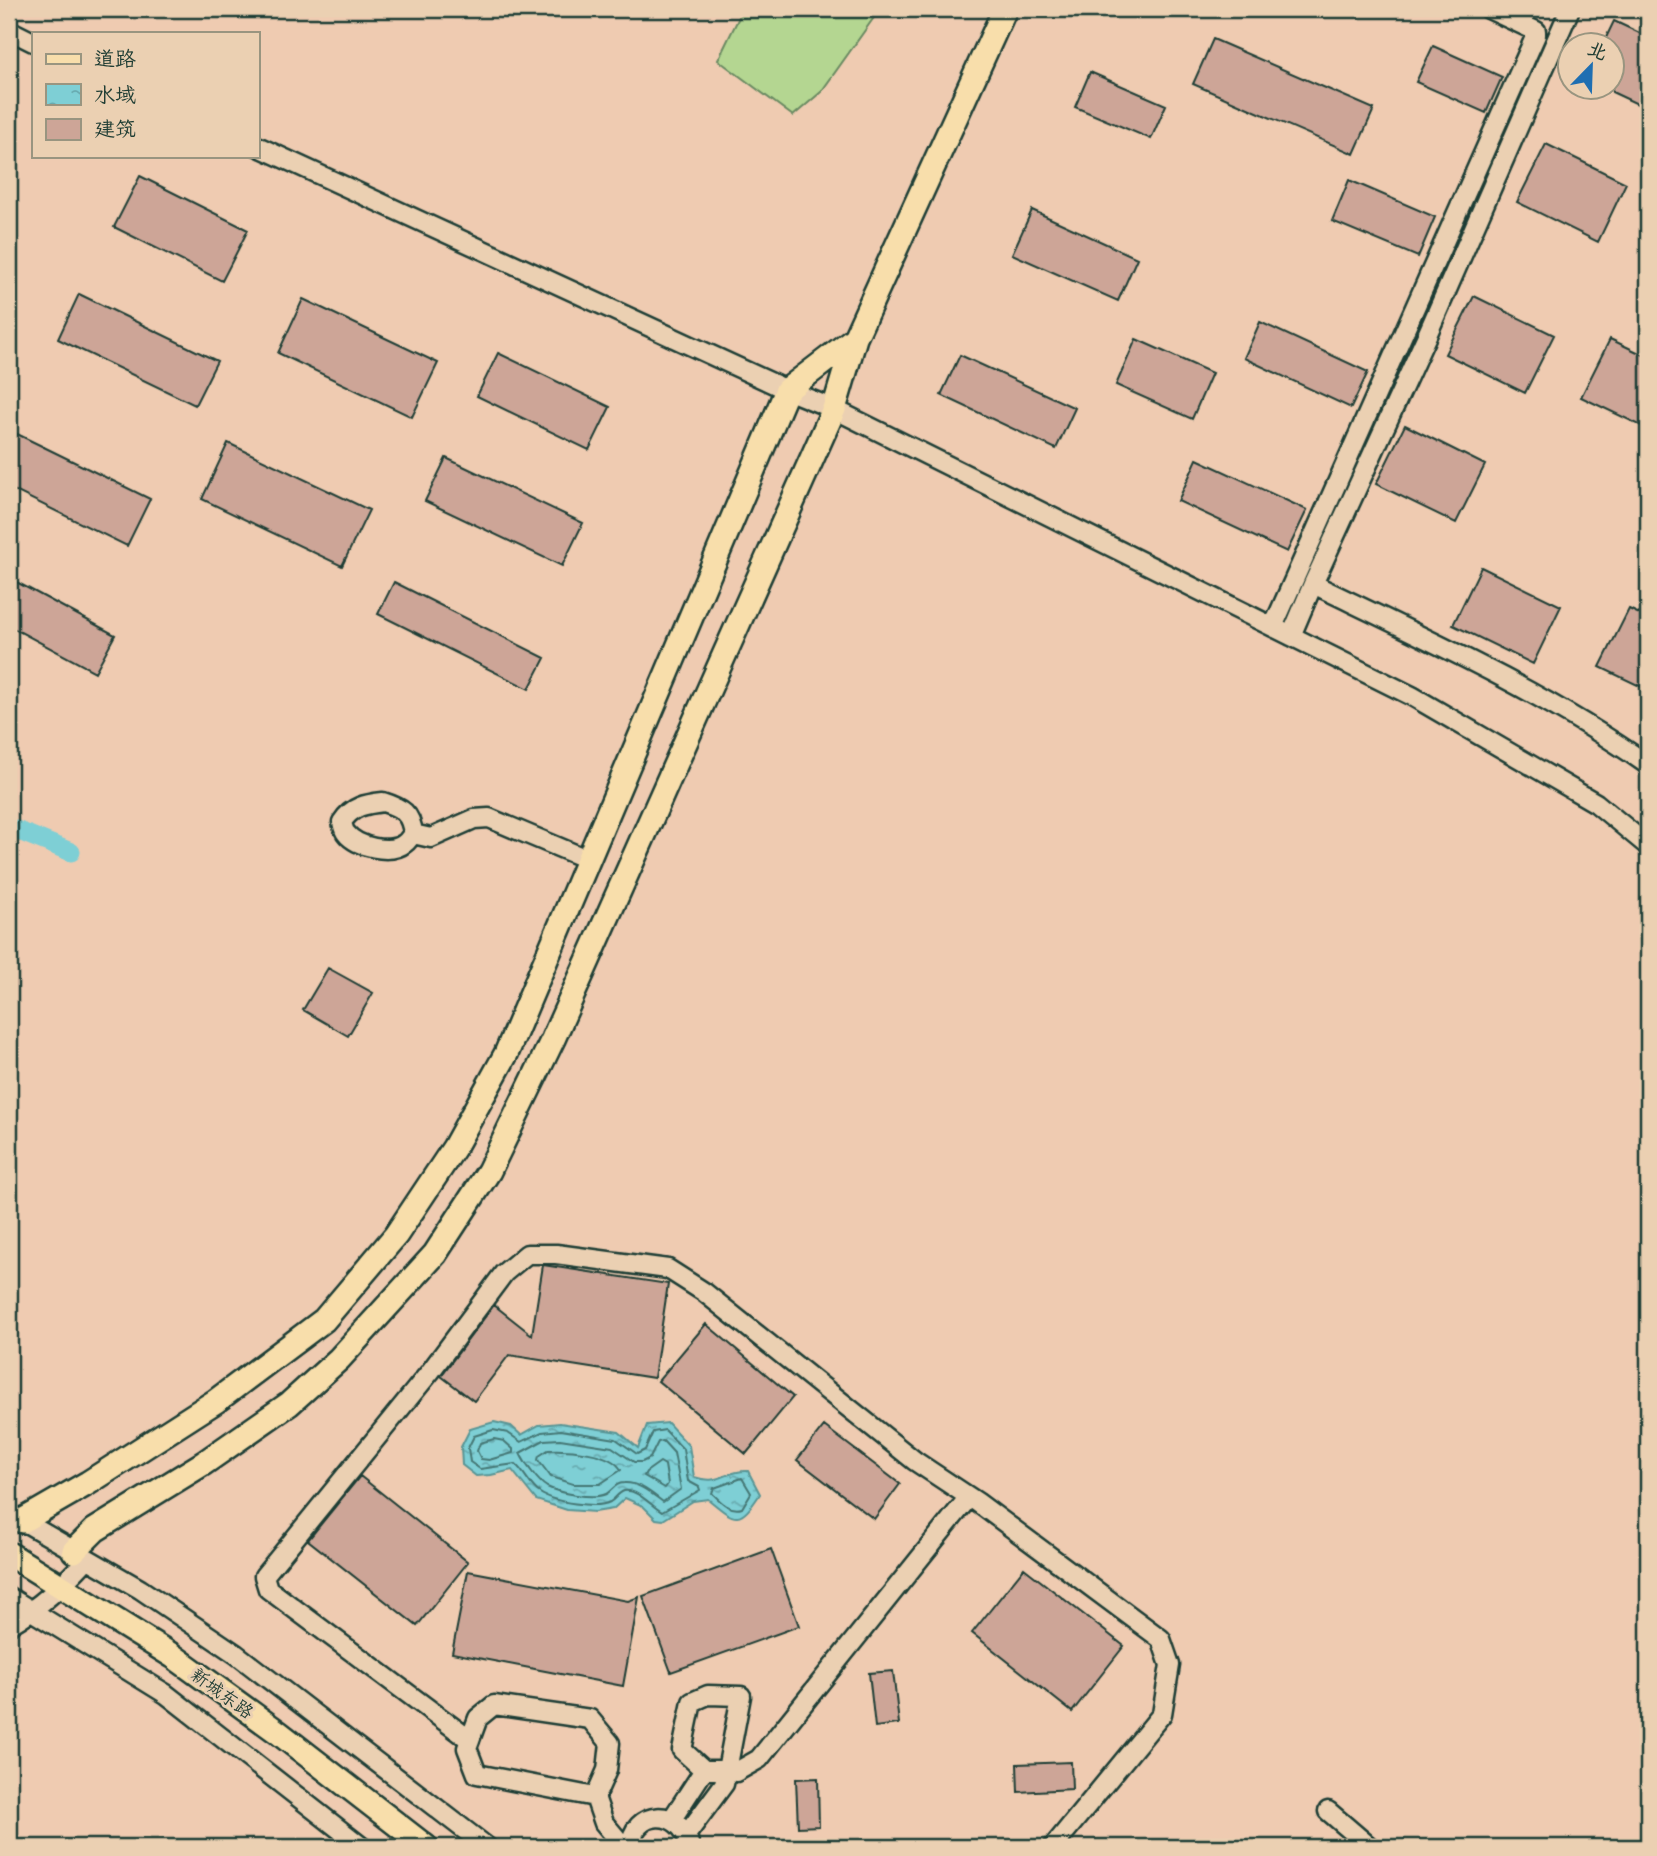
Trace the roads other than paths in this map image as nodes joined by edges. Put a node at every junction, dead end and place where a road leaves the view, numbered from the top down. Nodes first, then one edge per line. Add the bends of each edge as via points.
1 (1005, 9) edge
2 (1489, 9) edge
3 (1570, 9) edge
4 (9, 30) edge
5 (32, 42) edge
6 (259, 147) edge
7 (855, 338) junction
8 (787, 390) junction
9 (834, 409) junction
10 (1313, 584) junction
11 (1273, 627) junction
12 (1291, 636) junction
13 (1648, 765) edge
14 (413, 834) dead end
15 (1648, 846) edge
16 (589, 860) junction
17 (969, 1497) junction
18 (15, 1517) edge
19 (9, 1555) edge
20 (80, 1555) junction
21 (62, 1586) junction
22 (9, 1597) edge
23 (33, 1611) junction
24 (9, 1625) edge
25 (470, 1740) junction
26 (704, 1770) junction
27 (727, 1770) junction
28 (595, 1797) junction
29 (1328, 1811) dead end
30 (672, 1819) junction
31 (688, 1841) edge
32 (362, 1847) edge
33 (426, 1847) edge
34 (487, 1847) edge
35 (624, 1847) edge
36 (631, 1847) edge
37 (1053, 1847) edge
38 (1370, 1847) edge

1 - 7 main road
2 - 11 street via 1536,31 1536,35
3 - 10 street
4 - 5 street
6 - 8 street
7 - 8 main road
7 - 9 main road
8 - 9 street
8 - 16 main road
9 - 11 street
9 - 20 main road via 553,1039 489,1171 435,1254 339,1359 289,1405 95,1530
10 - 12 street
10 - 13 street via 1493,672
11 - 12 street
12 - 15 street via 1412,696 1584,796
14 - 16 street via 432,838 474,819 489,818
16 - 18 main road via 506,1055 454,1148 396,1235 324,1320 216,1401 88,1482
17 - 25 street via 915,1461 704,1292 668,1269 527,1254 504,1273 264,1576 268,1589
17 - 27 street via 759,1759 736,1772
17 - 37 street via 1161,1639 1170,1665 1163,1714
18 - 20 street
19 - 21 main road, 新城东路
20 - 21 street
20 - 34 street via 236,1654
21 - 23 street
21 - 33 main road, 新城东路 via 173,1656
22 - 23 street
23 - 24 street
23 - 32 street via 166,1694
25 - 28 street via 467,1748 477,1774
25 - 28 street via 478,1718 494,1705 590,1719 610,1743 607,1770
26 - 27 street
26 - 27 street via 682,1750 692,1702 708,1695 741,1696
26 - 30 street
27 - 31 street via 724,1784
28 - 35 street via 604,1823
29 - 38 street
30 - 31 street via 685,1830
30 - 36 street via 655,1817 640,1824

